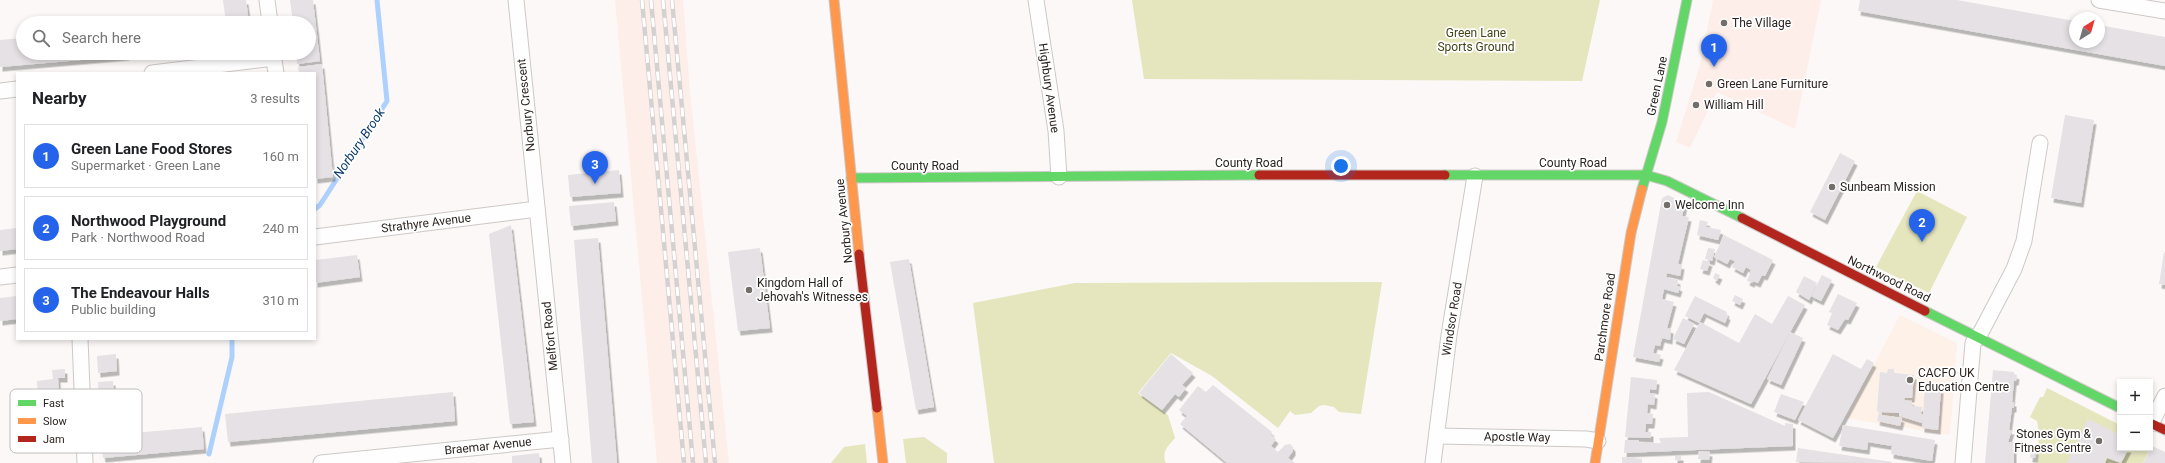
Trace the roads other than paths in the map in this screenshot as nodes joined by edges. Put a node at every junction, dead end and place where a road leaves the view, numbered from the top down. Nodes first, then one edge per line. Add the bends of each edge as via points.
1 (267, 0) edge
2 (516, 0) edge
3 (834, 0) edge
4 (1036, 0) edge
5 (1687, 0) edge
6 (2099, 0) edge
7 (2165, 11) edge
8 (269, 16) edge
9 (274, 61) edge
10 (162, 72) edge
11 (16, 89) edge
12 (0, 91) edge
13 (2040, 143) dead end
14 (1646, 175) junction
15 (1475, 176) junction
16 (1059, 177) junction
17 (851, 178) junction
18 (537, 210) junction
19 (316, 237) edge
20 (16, 275) edge
21 (0, 277) edge
22 (1978, 337) junction
23 (80, 340) edge
24 (82, 389) edge
25 (2165, 396) edge
26 (2117, 406) edge
27 (2153, 419) edge
28 (2153, 424) edge
29 (2165, 430) edge
30 (1437, 436) junction
31 (561, 439) junction
32 (1598, 441) junction
33 (85, 453) edge
34 (85, 463) edge
35 (321, 463) edge
36 (563, 463) edge
37 (883, 463) edge
38 (1433, 463) edge
39 (1595, 463) edge
40 (1963, 463) edge

1 - 8 street
2 - 18 street, Norbury Crescent
3 - 17 street, Norbury Avenue
4 - 16 street, Highbury Avenue via 1056,131
5 - 14 street, Green Lane via 1669,92
6 - 7 street
9 - 10 street
11 - 12 street
13 - 22 street via 2024,241 2014,269
14 - 15 street, County Road
14 - 22 street, Northwood Road via 1667,181
14 - 32 street, Parchmore Road via 1625,266
15 - 16 street, County Road
15 - 30 street, Windsor Road via 1449,335
16 - 17 street, County Road
17 - 37 street, Norbury Avenue
18 - 19 street, Strathyre Avenue
18 - 31 street, Melfort Road
20 - 21 street
22 - 26 street, Northwood Road
22 - 40 street via 1973,343
23 - 24 street
25 - 27 street
28 - 29 street
30 - 32 street, Apostle Way
30 - 38 street, Windsor Road
31 - 35 street, Braemar Avenue
31 - 36 street, Melfort Road
32 - 39 street, Parchmore Road
33 - 34 street

